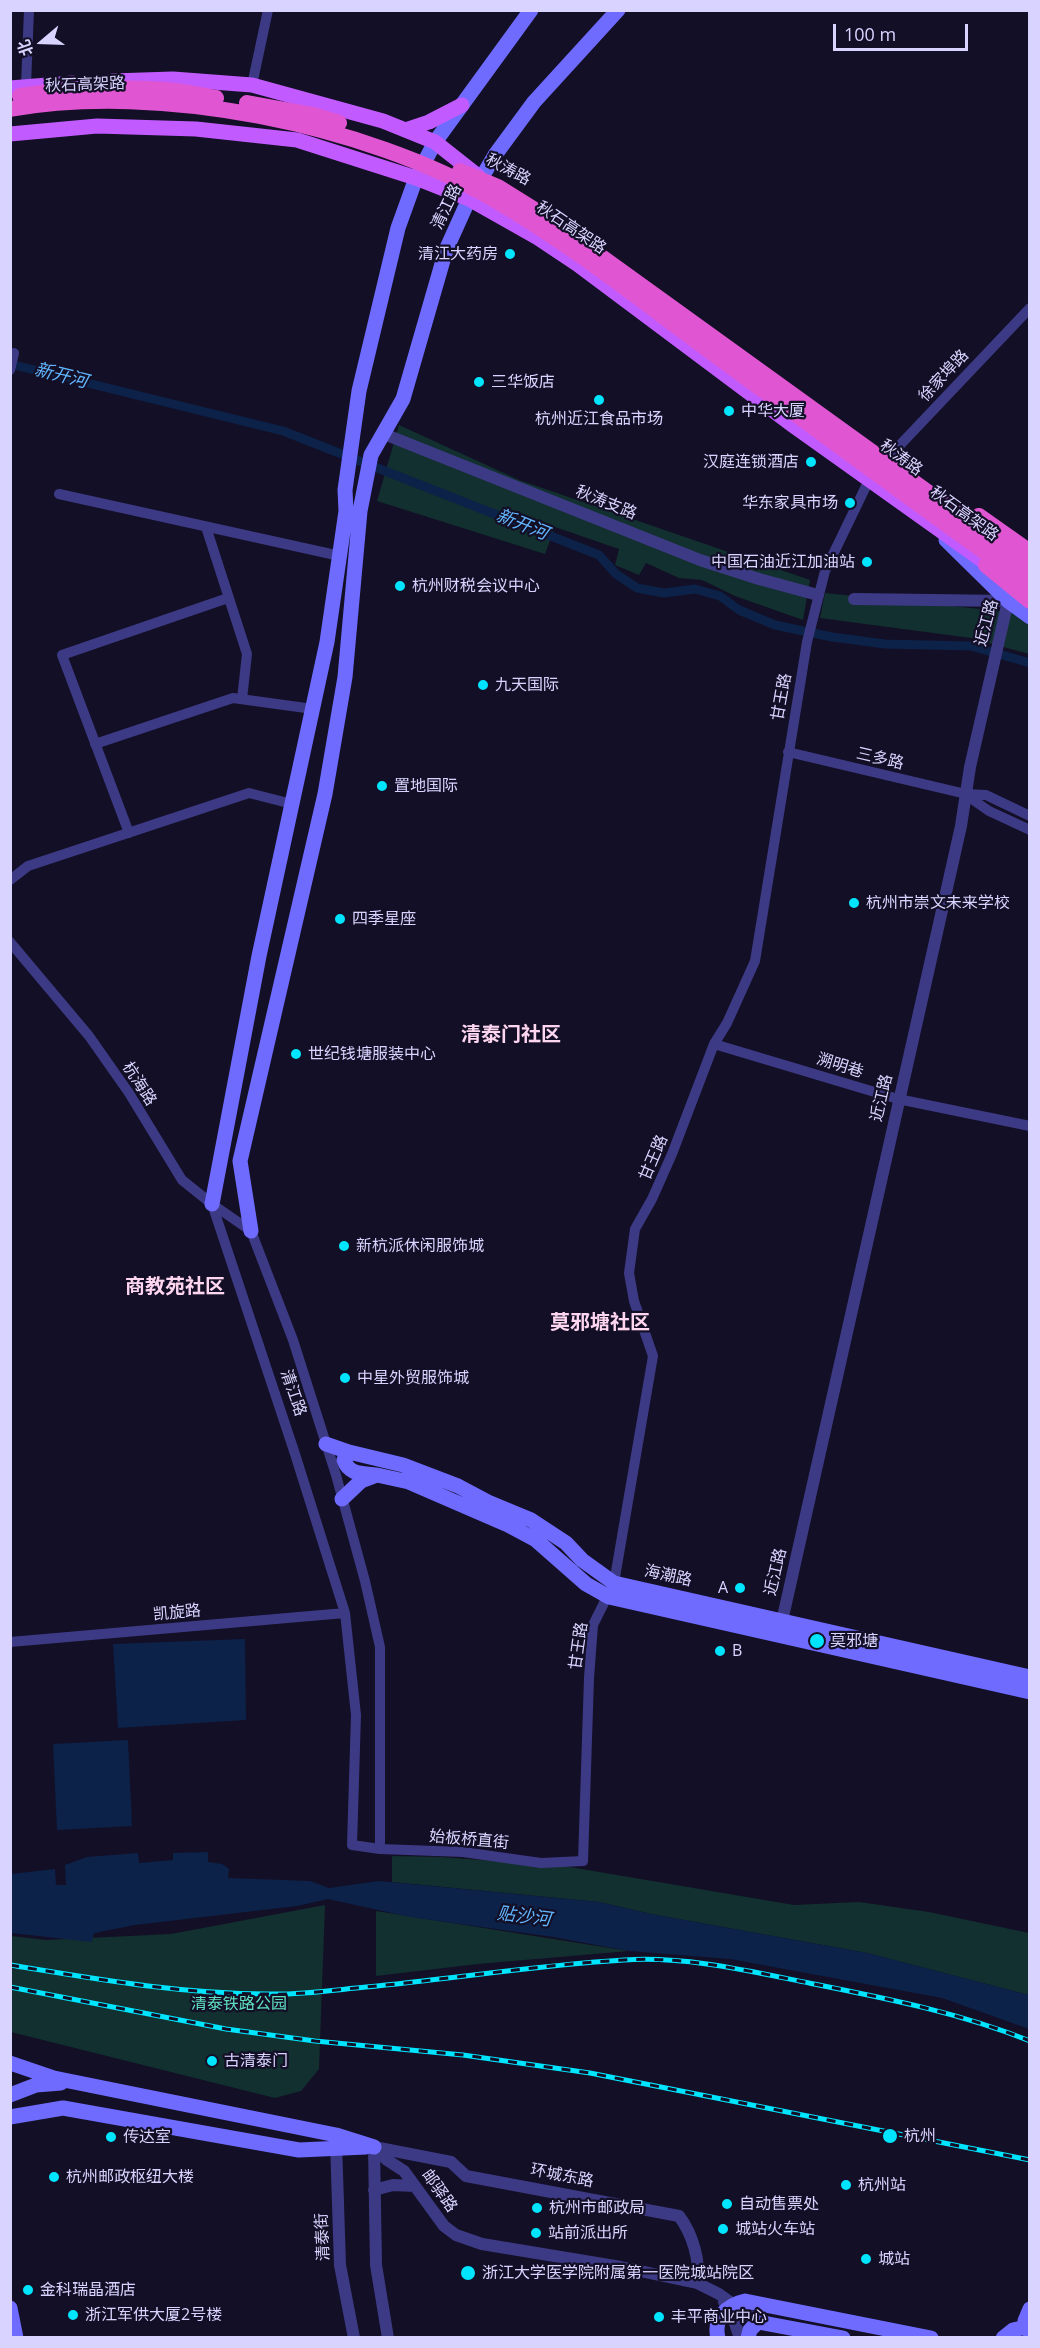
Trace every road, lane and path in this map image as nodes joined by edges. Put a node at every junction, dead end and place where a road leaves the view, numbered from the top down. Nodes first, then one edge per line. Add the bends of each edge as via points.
1 (29, 10) edge
2 (268, 10) edge
3 (531, 10) edge
4 (618, 10) edge
5 (26, 85) junction
6 (252, 85) junction
7 (10, 88) edge
8 (10, 98) edge
9 (462, 105) junction
10 (10, 109) edge
11 (405, 130) junction
12 (10, 134) edge
13 (435, 141) junction
14 (416, 178) junction
15 (481, 179) junction
16 (469, 198) junction
17 (653, 293) junction
18 (1029, 308) edge
19 (706, 348) junction
20 (14, 353) dead end
21 (10, 370) edge
22 (384, 434) junction
23 (880, 466) junction
24 (869, 480) junction
25 (59, 494) dead end
26 (353, 511) junction
27 (928, 523) junction
28 (206, 527) junction
29 (1029, 552) edge
30 (340, 556) junction
31 (1027, 579) edge
32 (818, 595) junction
33 (228, 598) junction
34 (854, 599) dead end
35 (1008, 601) junction
36 (1029, 601) edge
37 (1029, 617) edge
38 (242, 699) junction
39 (313, 709) junction
40 (96, 744) junction
41 (788, 752) junction
42 (966, 794) junction
43 (292, 804) junction
44 (1029, 816) edge
45 (1029, 830) edge
46 (129, 833) junction
47 (10, 880) edge
48 (10, 942) edge
49 (714, 1044) junction
50 (898, 1099) junction
51 (1029, 1126) edge
52 (212, 1204) junction
53 (251, 1231) junction
54 (326, 1444) junction
55 (349, 1452) junction
56 (377, 1475) junction
57 (342, 1499) junction
58 (612, 1590) junction
59 (345, 1613) junction
60 (782, 1620) junction
61 (778, 1637) junction
62 (10, 1642) edge
63 (1029, 1677) edge
64 (1029, 1692) edge
65 (352, 1845) joint
66 (380, 1849) junction
67 (583, 1862) joint
68 (10, 2063) edge
69 (82, 2083) junction
70 (10, 2095) edge
71 (10, 2117) edge
72 (336, 2142) junction
73 (374, 2146) junction
74 (415, 2186) junction
75 (374, 2190) junction
76 (697, 2283) junction
77 (719, 2294) junction
78 (10, 2308) edge
79 (1029, 2309) edge
80 (758, 2322) junction
81 (1018, 2332) edge
82 (16, 2337) edge
83 (354, 2337) edge
84 (388, 2337) edge
85 (718, 2337) edge
86 (740, 2337) edge
87 (748, 2337) edge
88 (843, 2337) edge
89 (931, 2337) edge

1 - 5 street
2 - 6 street
3 - 9 main road
4 - 15 main road, 清江路 via 534,102
5 - 6 main road, 秋涛路 via 173,79
5 - 7 main road, 秋涛路
6 - 11 main road, 秋涛路
8 - 17 highway, 秋石高架路 via 46,92 165,90 313,115 400,144 498,187
9 - 11 main road
9 - 13 main road
10 - 19 highway, 秋石高架路 via 93,102 196,106 318,128 377,147 436,170 502,204 589,261
11 - 13 main road, 秋涛路
12 - 14 main road via 97,126 196,129 297,140
13 - 14 main road
13 - 15 main road, 秋涛路
14 - 16 main road
14 - 26 main road via 398,228 359,391 345,490
15 - 16 main road, 清江路
15 - 23 main road, 秋涛路 via 528,202 604,253 713,343
16 - 22 main road, 清江路 via 446,250 403,399
16 - 24 main road via 577,264
17 - 29 highway via 688,313
17 - 31 highway, 秋石高架路
18 - 23 street, 徐家埠路
19 - 31 highway, 秋石高架路
19 - 36 highway via 749,389 933,521
20 - 21 street
22 - 26 main road, 清江路 via 371,455
22 - 32 street, 秋涛支路 via 700,560
23 - 31 main road, 秋涛路
24 - 27 main road
24 - 32 street, 甘王路 via 825,571
25 - 28 street
26 - 30 main road, 清江路
26 - 53 main road, 清江路 via 345,676 325,794 240,1161
27 - 31 main road
27 - 35 main road
28 - 30 street
28 - 33 street
30 - 39 main road, 清江路
31 - 35 street, 近江路
32 - 41 street, 甘王路
33 - 38 street via 248,654
33 - 40 street via 62,655
34 - 35 street
35 - 37 main road
35 - 42 street, 近江路
38 - 39 street
38 - 40 street via 233,698
39 - 43 main road, 清江路
40 - 46 street
41 - 42 street, 三多路
41 - 49 street, 甘王路 via 755,961
42 - 44 street, 三多路 via 986,795
42 - 45 street, 三多路
42 - 50 street, 近江路
43 - 46 street via 249,793
43 - 52 main road, 清江路
46 - 47 street via 28,866
48 - 52 street, 杭海路 via 89,1036 182,1180
49 - 50 street, 溯明巷
49 - 58 street, 甘王路 via 672,1154 633,1239 629,1273 653,1356
50 - 51 street, 溯明巷
50 - 60 street, 近江路
52 - 53 street, 杭海路
52 - 59 street, 清江路
53 - 54 street, 清江路 via 293,1340
54 - 55 main road, 海潮路
54 - 57 street, 清江路
55 - 56 main road, 海潮路 via 344,1460 348,1469
55 - 58 main road, 海潮路 via 414,1469 531,1520 566,1543
56 - 57 main road via 361,1481
56 - 58 main road, 海潮路 via 409,1482 506,1524 536,1540 586,1584
57 - 66 street, 清江路 via 380,1647
58 - 60 main road, 海潮路
58 - 61 main road, 海潮路
58 - 67 street, 甘王路 via 593,1625
59 - 62 street, 凯旋路
59 - 65 street, 清江路 via 356,1715
60 - 61 street, 近江路
60 - 63 main road, 海潮路
61 - 64 main road, 海潮路
65 - 66 street, 始板桥直街
66 - 67 street, 始板桥直街 via 463,1852 542,1863
68 - 69 main road
69 - 70 main road via 36,2085
69 - 72 main road, 环城东路
71 - 72 main road, 环城东路 via 63,2108 299,2150
72 - 73 main road, 环城东路
72 - 83 street, 清泰街 via 340,2265
73 - 74 street, 邮驿路 via 404,2171
73 - 75 street
73 - 76 street, 环城东路 via 451,2162 466,2176 679,2216 688,2227 699,2269
74 - 75 street via 393,2185
74 - 76 street, 邮驿路 via 444,2226 482,2244
75 - 84 street via 376,2265
76 - 77 street, 邮驿路
77 - 80 street, 邮驿路
77 - 86 street
78 - 82 main road
79 - 81 main road
80 - 87 main road
80 - 88 main road
85 - 89 main road via 722,2314 736,2302 745,2301

